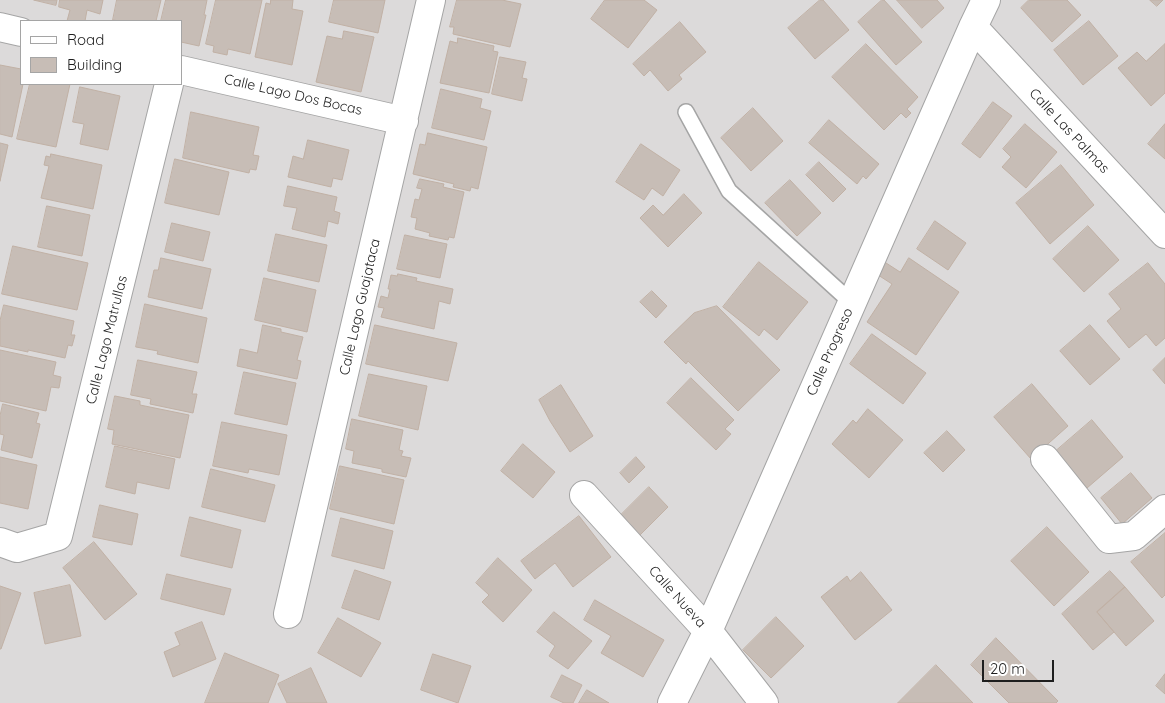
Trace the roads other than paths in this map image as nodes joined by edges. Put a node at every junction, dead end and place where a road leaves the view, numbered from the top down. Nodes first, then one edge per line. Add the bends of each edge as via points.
1 (432, 0) edge
2 (986, 0) edge
3 (0, 27) edge
4 (973, 27) junction
5 (20, 32) edge
6 (182, 70) edge
7 (169, 85) edge
8 (686, 112) dead end
9 (404, 121) junction
10 (1165, 234) edge
11 (852, 303) junction
12 (1045, 459) dead end
13 (584, 495) dead end
14 (1165, 509) edge
15 (0, 542) edge
16 (288, 614) dead end
17 (708, 631) junction
18 (672, 703) edge
19 (764, 703) edge

1 - 9 street, Calle Lago Guajataca
2 - 4 street, Calle Progreso
3 - 5 street
4 - 10 street, Calle Las Palmas
4 - 11 street, Calle Progreso
6 - 9 street, Calle Lago Dos Bocas
7 - 15 street, Calle Lago Matrullas via 58,536 17,548
8 - 11 lane via 729,191
9 - 16 street, Calle Lago Guajataca
11 - 17 street, Calle Progreso
12 - 14 street via 1109,539 1134,536
13 - 17 street, Calle Nueva
17 - 18 street, Calle Progreso
17 - 19 street, Calle Nueva

